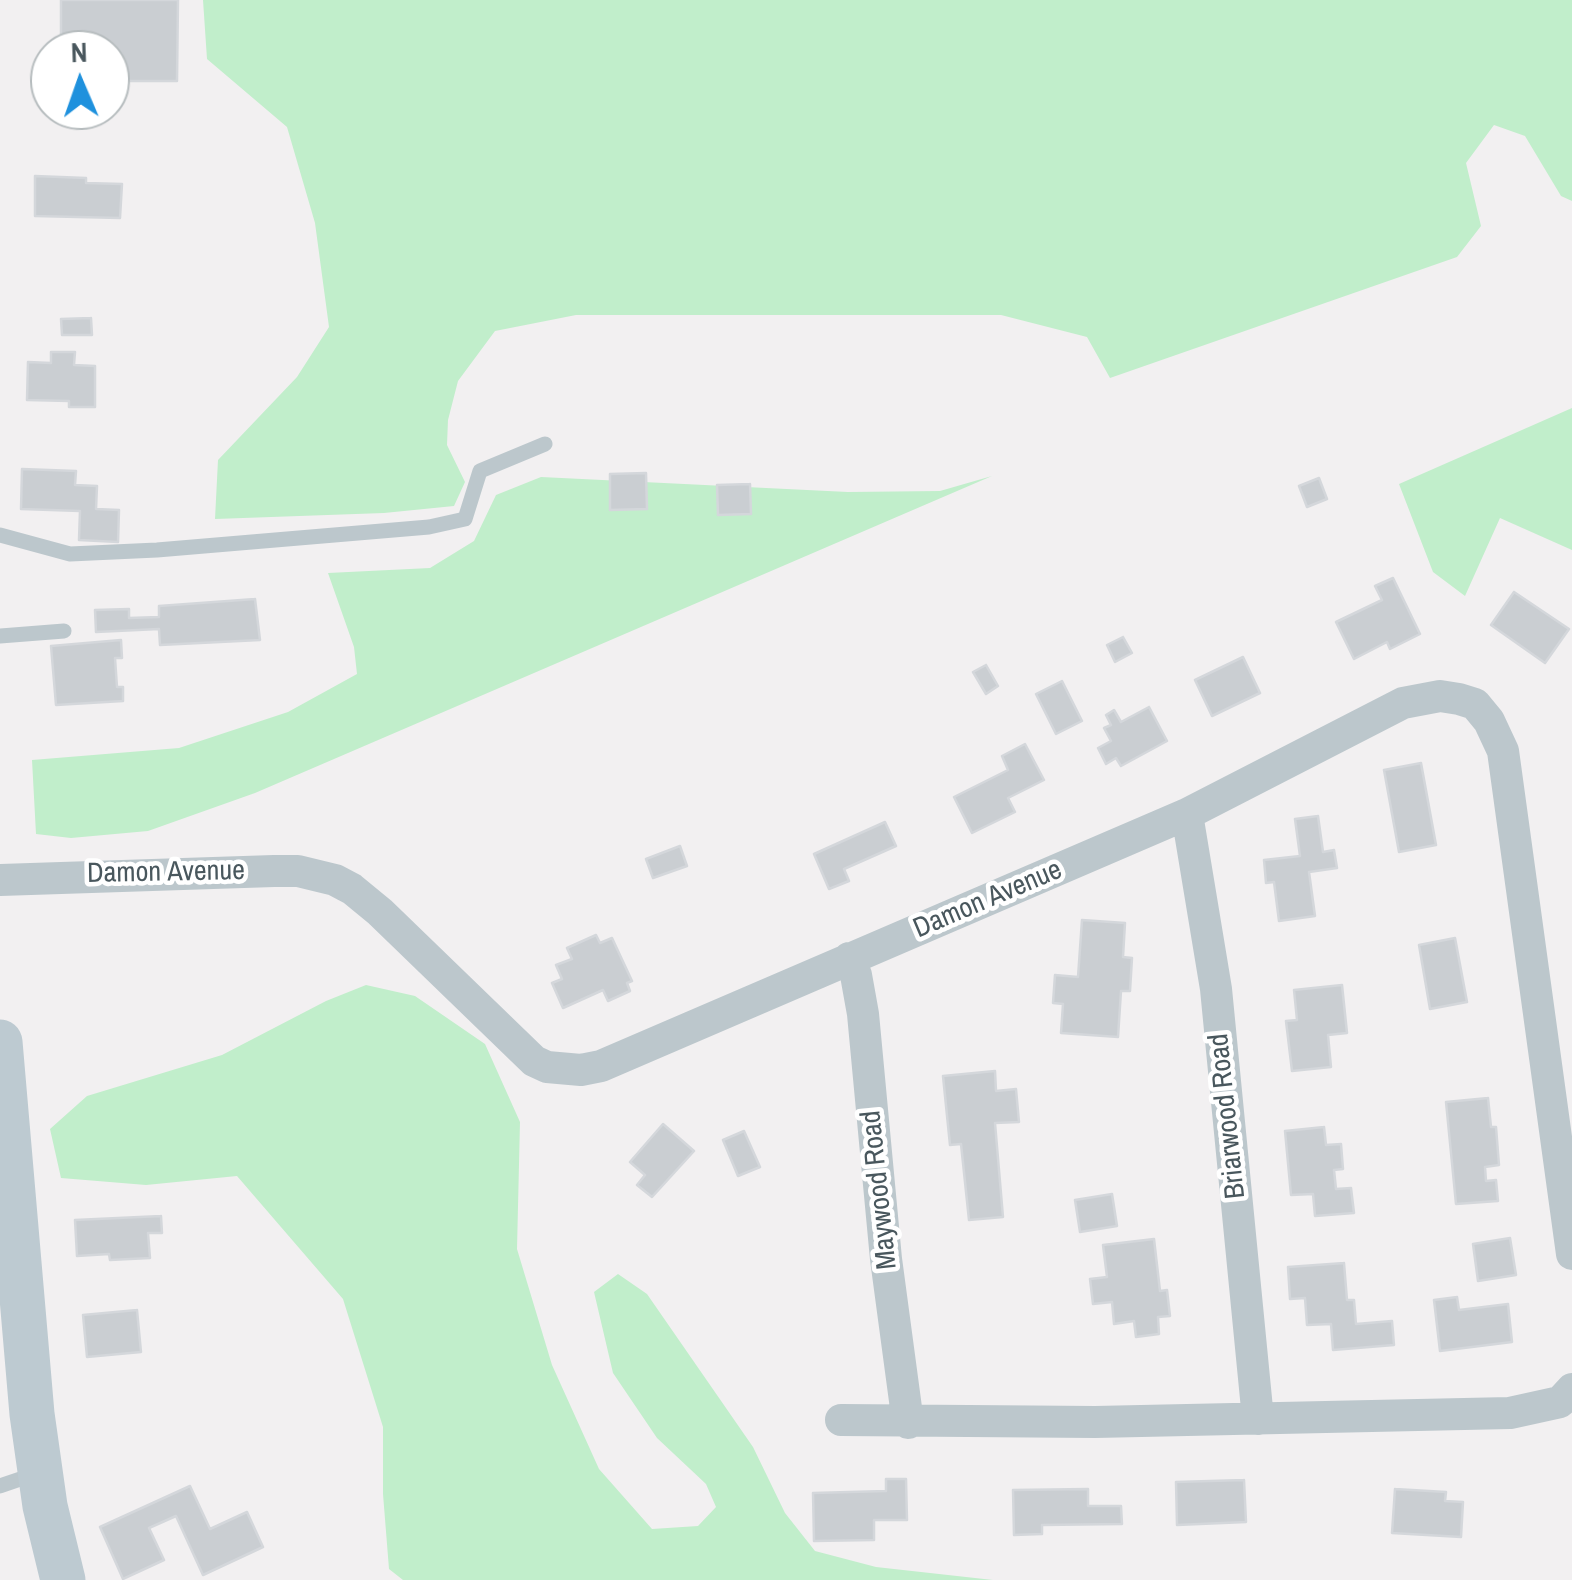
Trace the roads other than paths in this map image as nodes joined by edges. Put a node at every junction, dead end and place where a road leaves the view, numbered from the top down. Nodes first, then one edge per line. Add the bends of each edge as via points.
1 (545, 444) dead end
2 (0, 534) edge
3 (64, 631) dead end
4 (0, 636) edge
5 (1186, 814) junction
6 (0, 880) edge
7 (849, 958) junction
8 (0, 1042) edge
9 (1572, 1254) edge
10 (1572, 1388) edge
11 (1258, 1419) junction
12 (841, 1420) dead end
13 (908, 1423) junction
14 (19, 1479) edge
15 (64, 1580) edge

1 - 2 lane via 480,471 465,519 429,527 70,554
3 - 4 lane
5 - 7 street, Damon Avenue
5 - 9 street, Damon Avenue via 1403,703 1440,696 1482,712 1503,751
5 - 11 street, Briarwood Road via 1216,989
6 - 7 street, Damon Avenue via 318,874 380,912 520,1050 563,1070 601,1066
7 - 13 street, Maywood Road via 860,994
8 - 14 main road
10 - 11 street via 1560,1402 1510,1413
11 - 13 street
12 - 13 street
14 - 15 main road

